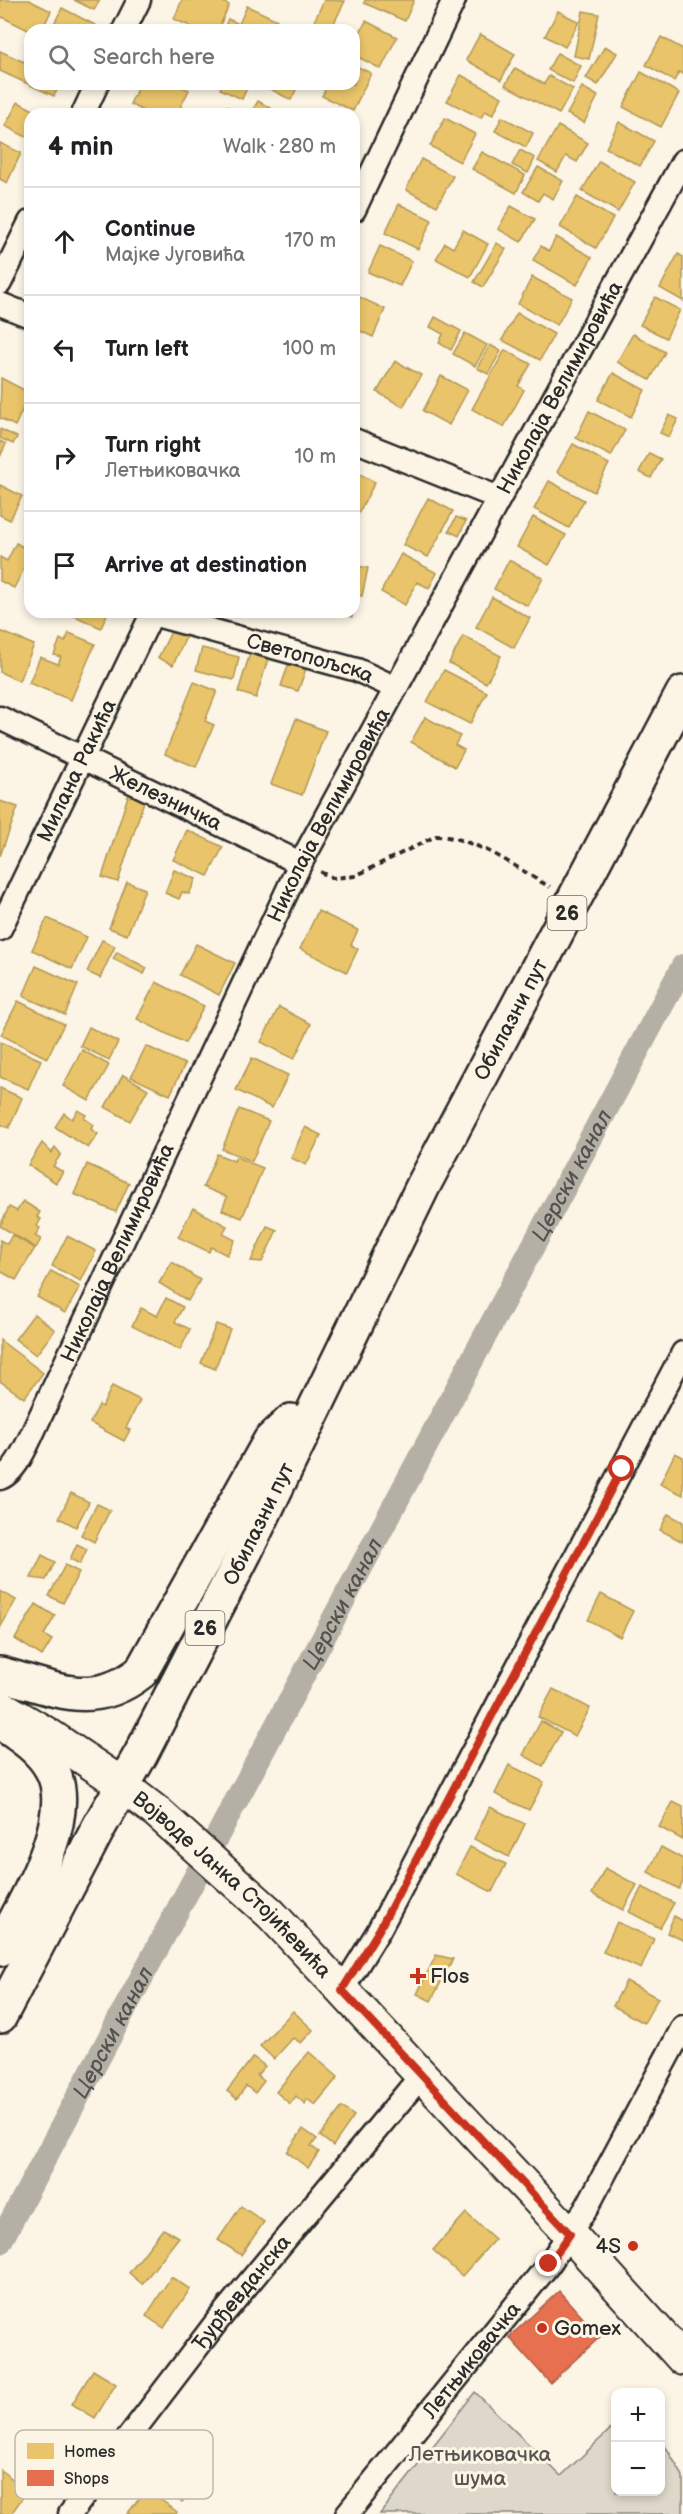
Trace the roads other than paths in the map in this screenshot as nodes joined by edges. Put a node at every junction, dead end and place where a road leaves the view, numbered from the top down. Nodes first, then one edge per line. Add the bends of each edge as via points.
1 (139, 0) edge
2 (454, 0) edge
3 (127, 24) edge
4 (95, 90) edge
5 (86, 108) edge
6 (683, 161) edge
7 (360, 197) edge
8 (24, 234) edge
9 (0, 283) edge
10 (0, 304) edge
11 (24, 314) edge
12 (360, 443) edge
13 (499, 498) junction
14 (151, 618) edge
15 (171, 618) edge
16 (396, 688) junction
17 (683, 693) edge
18 (0, 718) edge
19 (82, 758) junction
20 (300, 863) junction
21 (0, 929) edge
22 (423, 1186) junction
23 (683, 1353) edge
24 (291, 1421) junction
25 (0, 1478) edge
26 (0, 1674) edge
27 (0, 1706) edge
28 (0, 1722) edge
29 (115, 1780) junction
30 (0, 1949) edge
31 (0, 1974) edge
32 (342, 1990) junction
33 (0, 2016) edge
34 (683, 2027) edge
35 (421, 2076) junction
36 (570, 2234) junction
37 (683, 2359) edge
38 (134, 2430) edge
39 (81, 2499) edge
40 (70, 2514) edge
41 (347, 2514) edge

1 - 3 street
2 - 7 street
4 - 5 street
6 - 13 street, Николаја Велимировића
8 - 9 street
10 - 11 street
12 - 13 street
13 - 16 street, Николаја Велимировића
14 - 19 street, Милана Ракића
15 - 16 street, Светопољска via 357,670
16 - 20 street, Николаја Велимировића
17 - 22 main road, Обилазни пут / 26
18 - 19 street, Железничка
19 - 20 street, Железничка
19 - 21 street, Милана Ракића
20 - 25 street, Николаја Велимировића via 40,1417 13,1467
22 - 24 main road, Обилазни пут / 26 via 372,1270
22 - 29 main road, Обилазни пут / 26 via 266,1511 141,1754
23 - 32 street via 379,1930
24 - 26 main road via 270,1441 141,1672 104,1693 82,1695
24 - 29 main road, Обилазни пут / 26
27 - 29 street, Војводе Јанка Стојићевића
28 - 30 main road via 28,1741 51,1768 59,1815 50,1848
29 - 31 main road, Обилазни пут / 26 via 82,1814
29 - 32 street, Војводе Јанка Стојићевића via 184,1834 271,1914
29 - 33 main road, Обилазни пут / 26
32 - 35 street, Војводе Јанка Стојићевића
34 - 36 street, Летњиковачка
35 - 36 street, Војводе Јанка Стојићевића
35 - 38 street, Ђурђевданска via 218,2320
36 - 37 street, Војводе Јанка Стојићевића
36 - 41 street, Летњиковачка
39 - 40 street, Ђурђевданска

